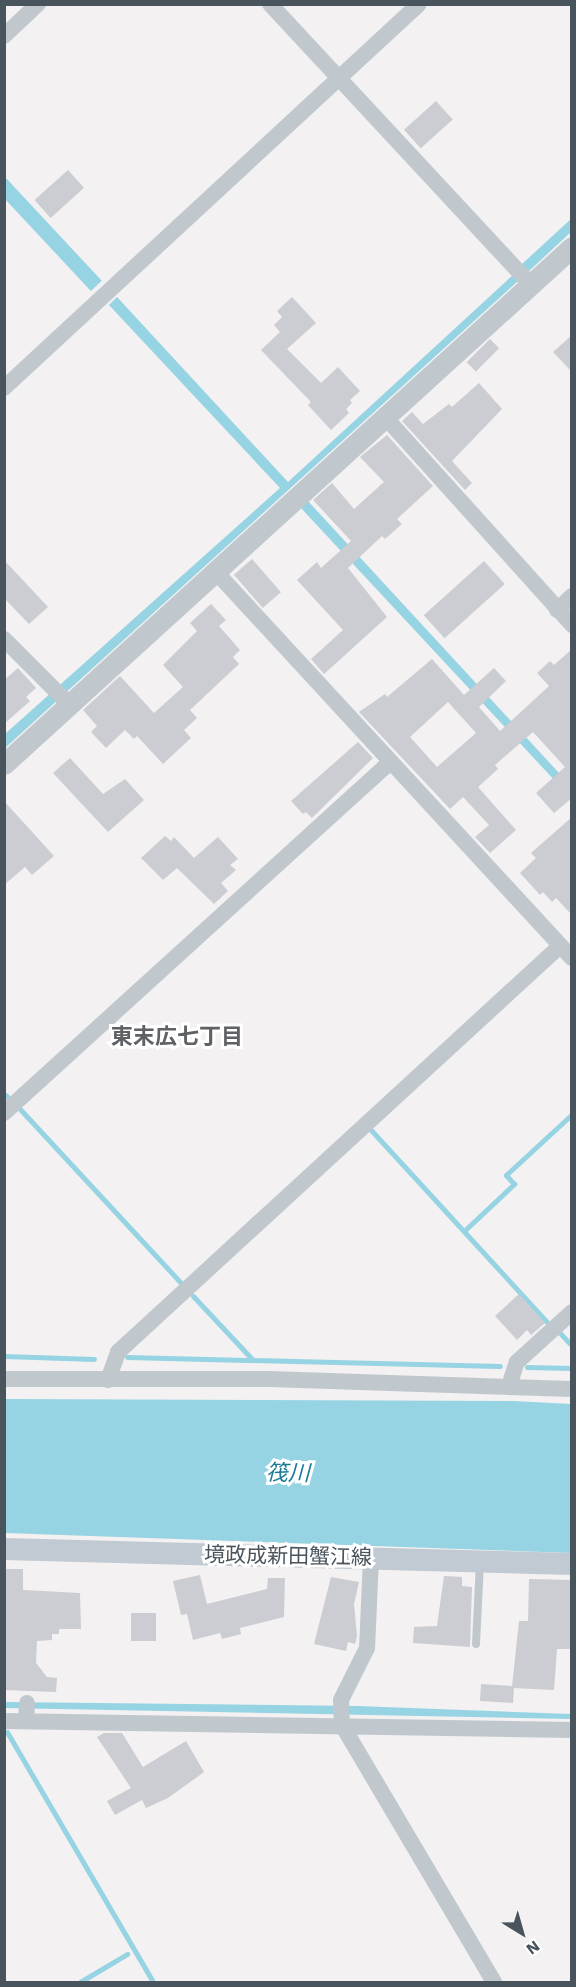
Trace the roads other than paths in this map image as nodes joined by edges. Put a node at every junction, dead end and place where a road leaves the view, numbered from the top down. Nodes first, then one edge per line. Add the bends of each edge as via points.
1 (38, 4) edge
2 (270, 4) edge
3 (419, 4) edge
4 (4, 36) edge
5 (339, 79) junction
6 (572, 247) edge
7 (531, 285) junction
8 (4, 388) edge
9 (385, 417) junction
10 (216, 572) junction
11 (572, 596) edge
12 (557, 609) junction
13 (572, 625) edge
14 (4, 639) edge
15 (62, 697) junction
16 (389, 763) junction
17 (4, 764) edge
18 (560, 946) junction
19 (572, 958) edge
20 (4, 1113) edge
21 (572, 1312) edge
22 (4, 1379) edge
23 (108, 1380) junction
24 (508, 1386) junction
25 (572, 1389) edge
26 (4, 1549) edge
27 (371, 1558) junction
28 (480, 1561) junction
29 (572, 1564) edge
30 (476, 1644) dead end
31 (4, 1721) edge
32 (342, 1725) junction
33 (572, 1730) edge
34 (494, 1983) edge

1 - 4 street
2 - 5 street
3 - 5 street
5 - 7 street
5 - 8 street
6 - 7 street
7 - 9 street
9 - 10 street
9 - 12 street
10 - 15 street
10 - 16 street
11 - 12 street
12 - 13 street
14 - 15 street
15 - 17 street
16 - 18 street
16 - 20 street
18 - 19 street
18 - 23 street via 118,1352
21 - 24 street via 517,1362
22 - 23 street
23 - 24 street
24 - 25 street
26 - 27 main road, 境政成新田蟹江線
27 - 28 main road, 境政成新田蟹江線
27 - 32 street via 367,1648 341,1700
28 - 29 main road, 境政成新田蟹江線
28 - 30 lane
31 - 32 street via 26,1713
32 - 33 street
32 - 34 street

